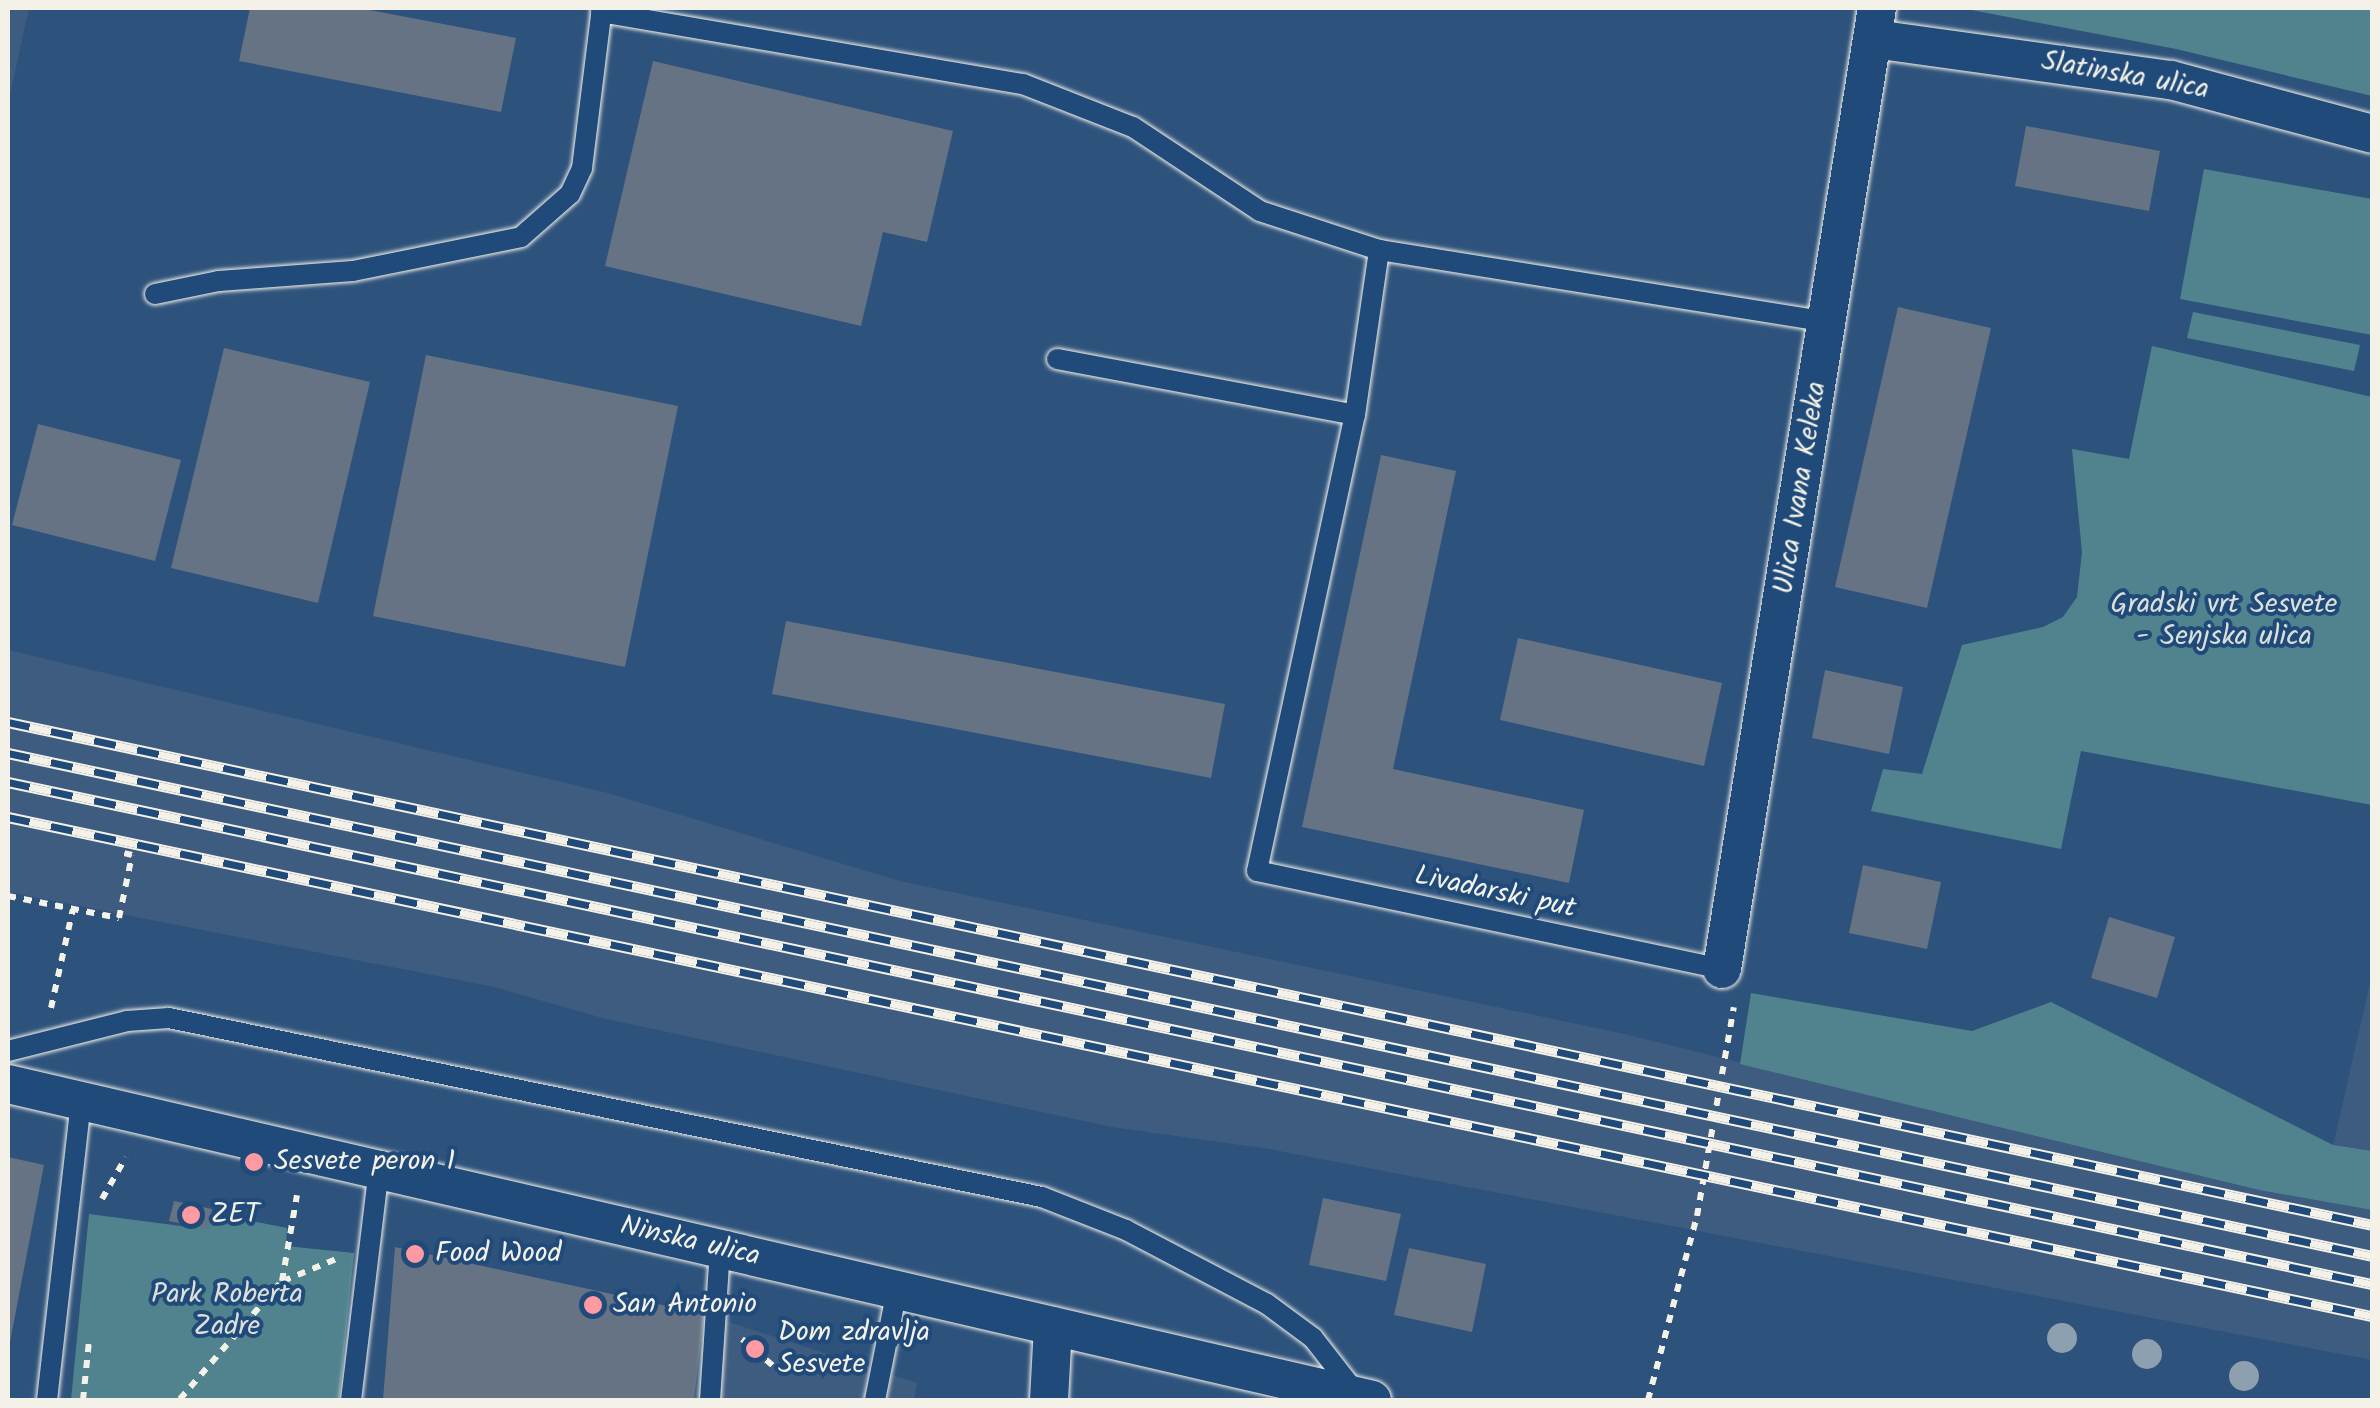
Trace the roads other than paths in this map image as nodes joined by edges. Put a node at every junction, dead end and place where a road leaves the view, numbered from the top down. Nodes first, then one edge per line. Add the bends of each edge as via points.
1 (601, 10) edge
2 (1875, 23) edge
3 (2372, 134) edge
4 (1379, 250) junction
5 (155, 294) dead end
6 (1828, 322) junction
7 (1057, 359) dead end
8 (1355, 414) junction
9 (1729, 981) joint
10 (8, 1051) edge
11 (8, 1084) edge
12 (81, 1100) junction
13 (379, 1170) junction
14 (720, 1249) junction
15 (897, 1290) junction
16 (1053, 1326) junction
17 (1366, 1399) edge
18 (47, 1400) edge
19 (351, 1400) edge
20 (710, 1400) edge
21 (875, 1400) edge
22 (1049, 1400) edge

1 - 4 lane via 1022,84 1133,127 1260,210
1 - 5 lane via 582,168 570,194 521,237 353,271 219,281
2 - 3 street, Slatinska ulica via 2171,80
2 - 6 street, Ulica Ivana Keleka
4 - 6 lane
4 - 8 lane
6 - 9 street, Ulica Ivana Keleka
7 - 8 lane
8 - 9 lane, Livadarski put via 1258,871
10 - 17 lane via 127,1020 169,1018 1042,1197 1126,1230 1266,1304 1313,1338
11 - 12 street, Ninska ulica
12 - 13 street, Ninska ulica
12 - 18 lane
13 - 14 street, Ninska ulica
13 - 19 lane
14 - 15 street, Ninska ulica
14 - 20 lane
15 - 16 street, Ninska ulica
15 - 21 lane
16 - 17 street, Ninska ulica
16 - 22 street

